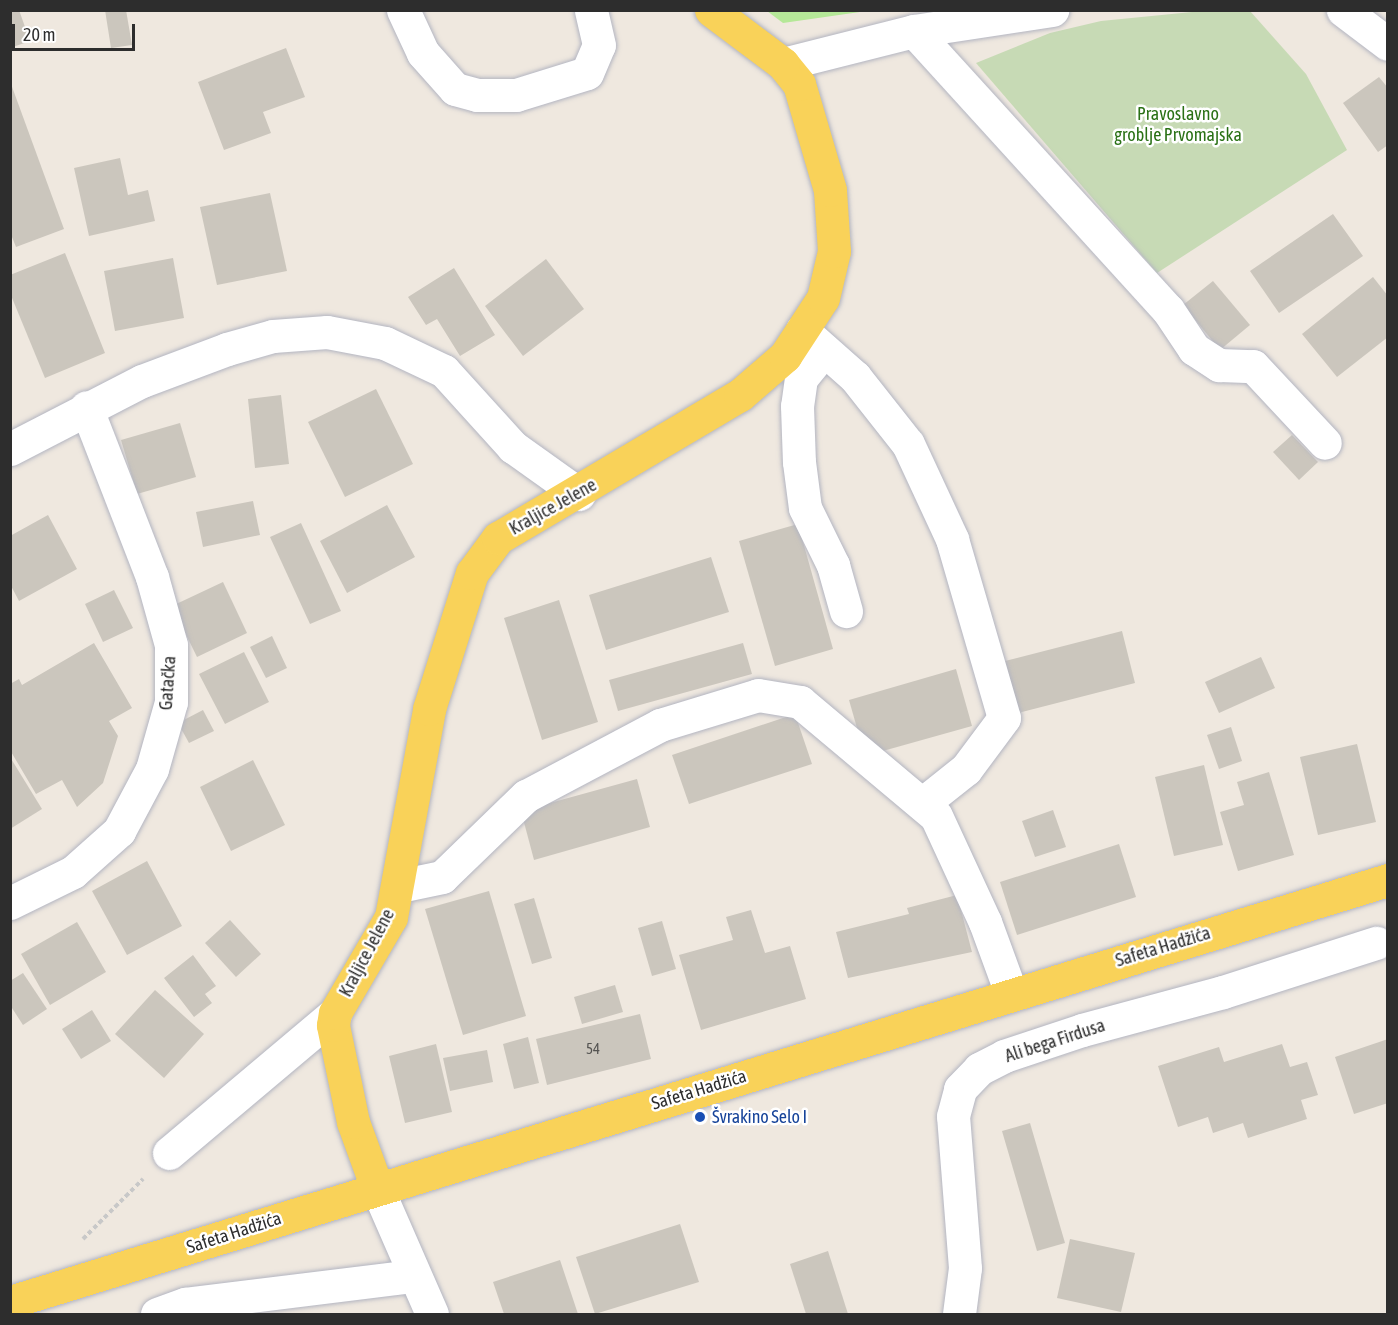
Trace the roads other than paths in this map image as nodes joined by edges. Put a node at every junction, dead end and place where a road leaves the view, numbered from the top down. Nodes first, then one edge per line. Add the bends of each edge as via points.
1 (403, 10) edge
2 (591, 10) edge
3 (711, 10) edge
4 (1052, 10) edge
5 (1343, 10) edge
6 (914, 32) junction
7 (1388, 44) edge
8 (783, 63) junction
9 (813, 340) junction
10 (86, 407) junction
11 (1325, 443) dead end
12 (10, 449) edge
13 (579, 494) junction
14 (846, 611) dead end
15 (922, 804) junction
16 (1388, 880) edge
17 (399, 886) junction
18 (10, 903) edge
19 (1376, 943) dead end
20 (1011, 993) junction
21 (335, 1013) junction
22 (170, 1153) road end
23 (377, 1188) junction
24 (413, 1276) junction
25 (10, 1302) edge
26 (157, 1314) edge
27 (432, 1314) edge
28 (959, 1314) edge

1 - 2 street via 423,53 455,89 477,95 516,95 587,72 599,45
3 - 8 main road, Kraljice Jelene
4 - 6 street
5 - 7 street
6 - 8 street
6 - 11 street via 1167,310 1194,349 1219,365 1254,366
8 - 9 main road, Kraljice Jelene via 799,84 831,201 834,251
9 - 13 main road, Kraljice Jelene via 784,356 740,395
9 - 14 street via 797,406 799,462 805,508 833,565
9 - 15 street via 855,377 908,444 952,539 1004,718 966,769
10 - 12 street
10 - 13 street via 227,349 273,336 327,332 385,343 444,370 513,447
10 - 18 street, Gatačka via 152,577 171,645 171,702 152,769 119,831 73,872
13 - 17 main road, Kraljice Jelene via 498,538 472,573 429,709
15 - 17 street via 800,702 758,695 650,730 526,796 442,877
15 - 20 street via 936,816 954,849
16 - 20 main road, Safeta Hadžića
17 - 21 main road, Kraljice Jelene via 391,917
19 - 28 street, Ali bega Firdusa via 1212,996 1082,1030 1004,1056 979,1070 960,1089 953,1116 965,1268
20 - 23 main road, Safeta Hadžića
21 - 22 street
21 - 23 main road, Kraljice Jelene via 337,1059
23 - 24 street
23 - 25 main road, Safeta Hadžića
24 - 26 street via 185,1304
24 - 27 street

